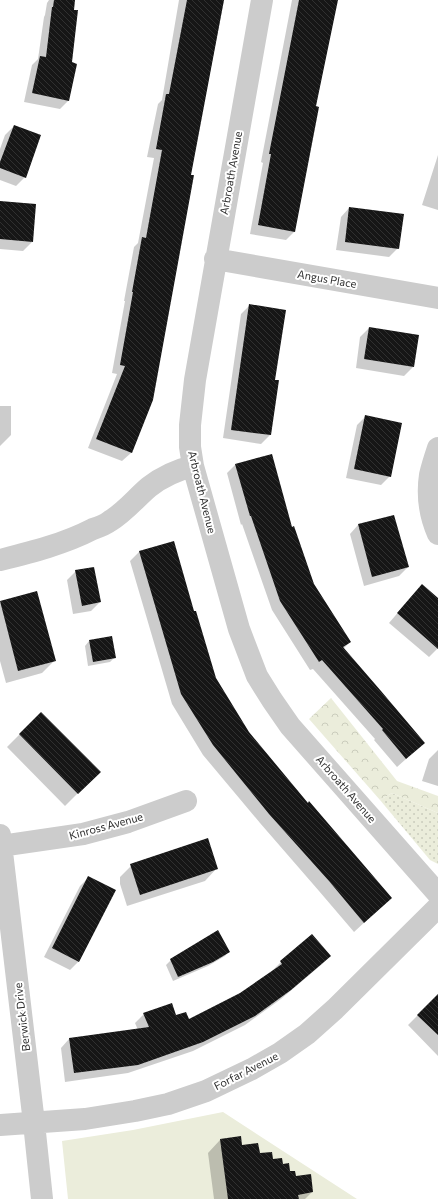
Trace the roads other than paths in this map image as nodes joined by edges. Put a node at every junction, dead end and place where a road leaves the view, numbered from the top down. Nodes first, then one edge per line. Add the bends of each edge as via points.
1 (262, 0) edge
2 (216, 259) junction
3 (438, 298) edge
4 (438, 448) edge
5 (193, 466) junction
6 (438, 534) edge
7 (0, 560) edge
8 (186, 802) dead end
9 (1, 843) edge
10 (438, 894) edge
11 (438, 907) edge
12 (34, 1123) junction
13 (0, 1125) edge
14 (42, 1199) edge

1 - 2 street, Arbroath Avenue
2 - 3 street, Angus Place
2 - 5 street, Arbroath Avenue via 195,380 190,433
4 - 6 street via 430,475 430,506
5 - 7 street via 162,478 109,522 40,550
5 - 10 street, Arbroath Avenue via 239,629 257,676 290,726
8 - 9 street, Kinross Avenue via 83,834
9 - 12 street, Berwick Drive
11 - 12 street, Forfar Avenue via 307,1034 252,1069 206,1091 168,1104 85,1119
12 - 13 street, Forfar Avenue
12 - 14 street, Berwick Drive

